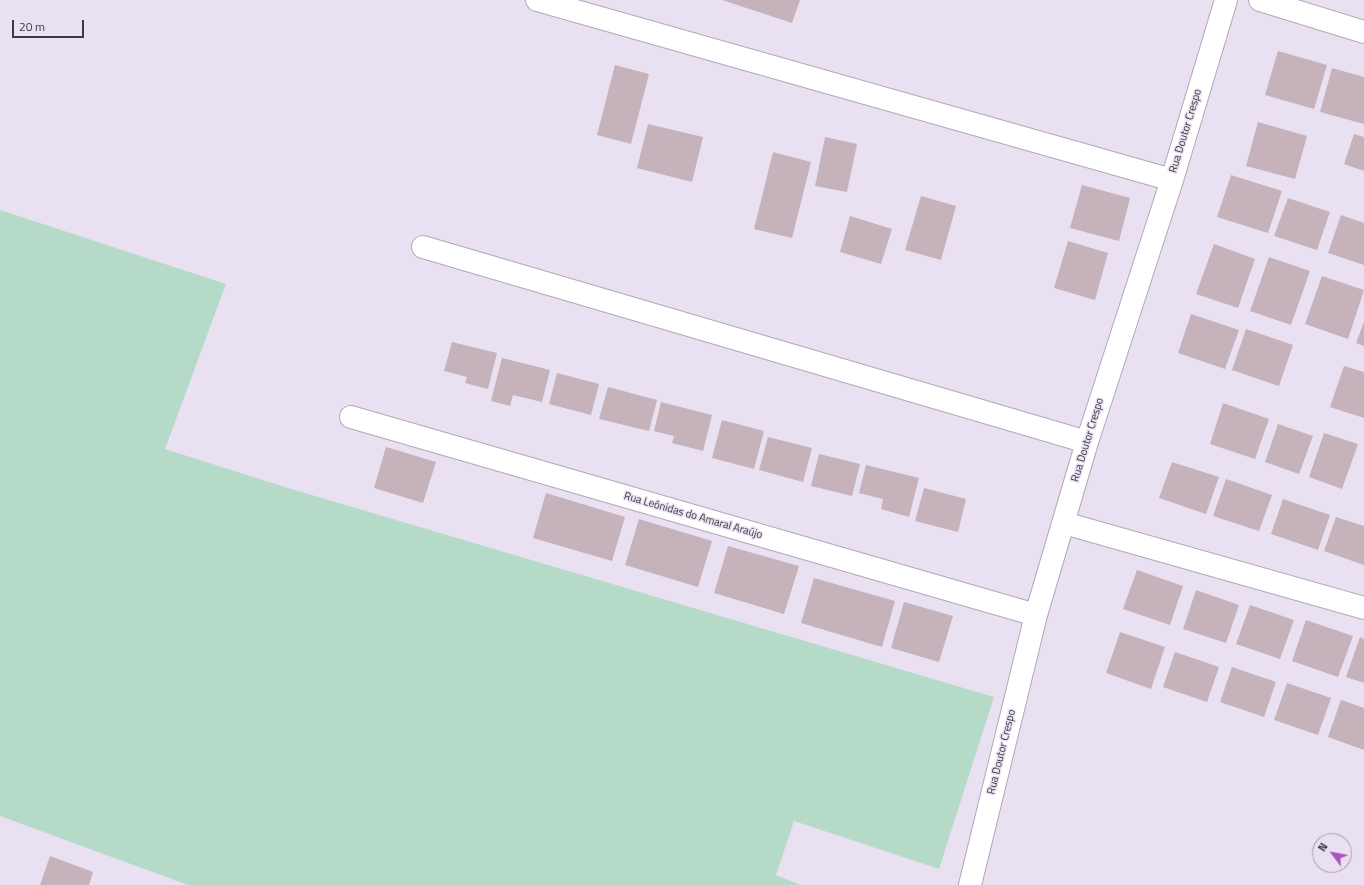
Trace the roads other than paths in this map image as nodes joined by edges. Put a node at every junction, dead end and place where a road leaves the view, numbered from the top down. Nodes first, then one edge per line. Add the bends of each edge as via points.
1 (537, 0) edge
2 (1226, 0) edge
3 (1260, 0) edge
4 (1364, 32) edge
5 (1172, 180) junction
6 (423, 247) dead end
7 (350, 417) dead end
8 (1087, 442) junction
9 (1064, 523) junction
10 (1364, 608) edge
11 (1036, 615) junction
12 (970, 885) edge

1 - 5 street
2 - 5 street, Rua Doutor Crespo
3 - 4 street
5 - 8 street, Rua Doutor Crespo
6 - 8 street
7 - 11 street, Rua Leônidas do Amaral Araújo
8 - 9 street, Rua Doutor Crespo
9 - 10 street
9 - 11 street, Rua Doutor Crespo
11 - 12 street, Rua Doutor Crespo

